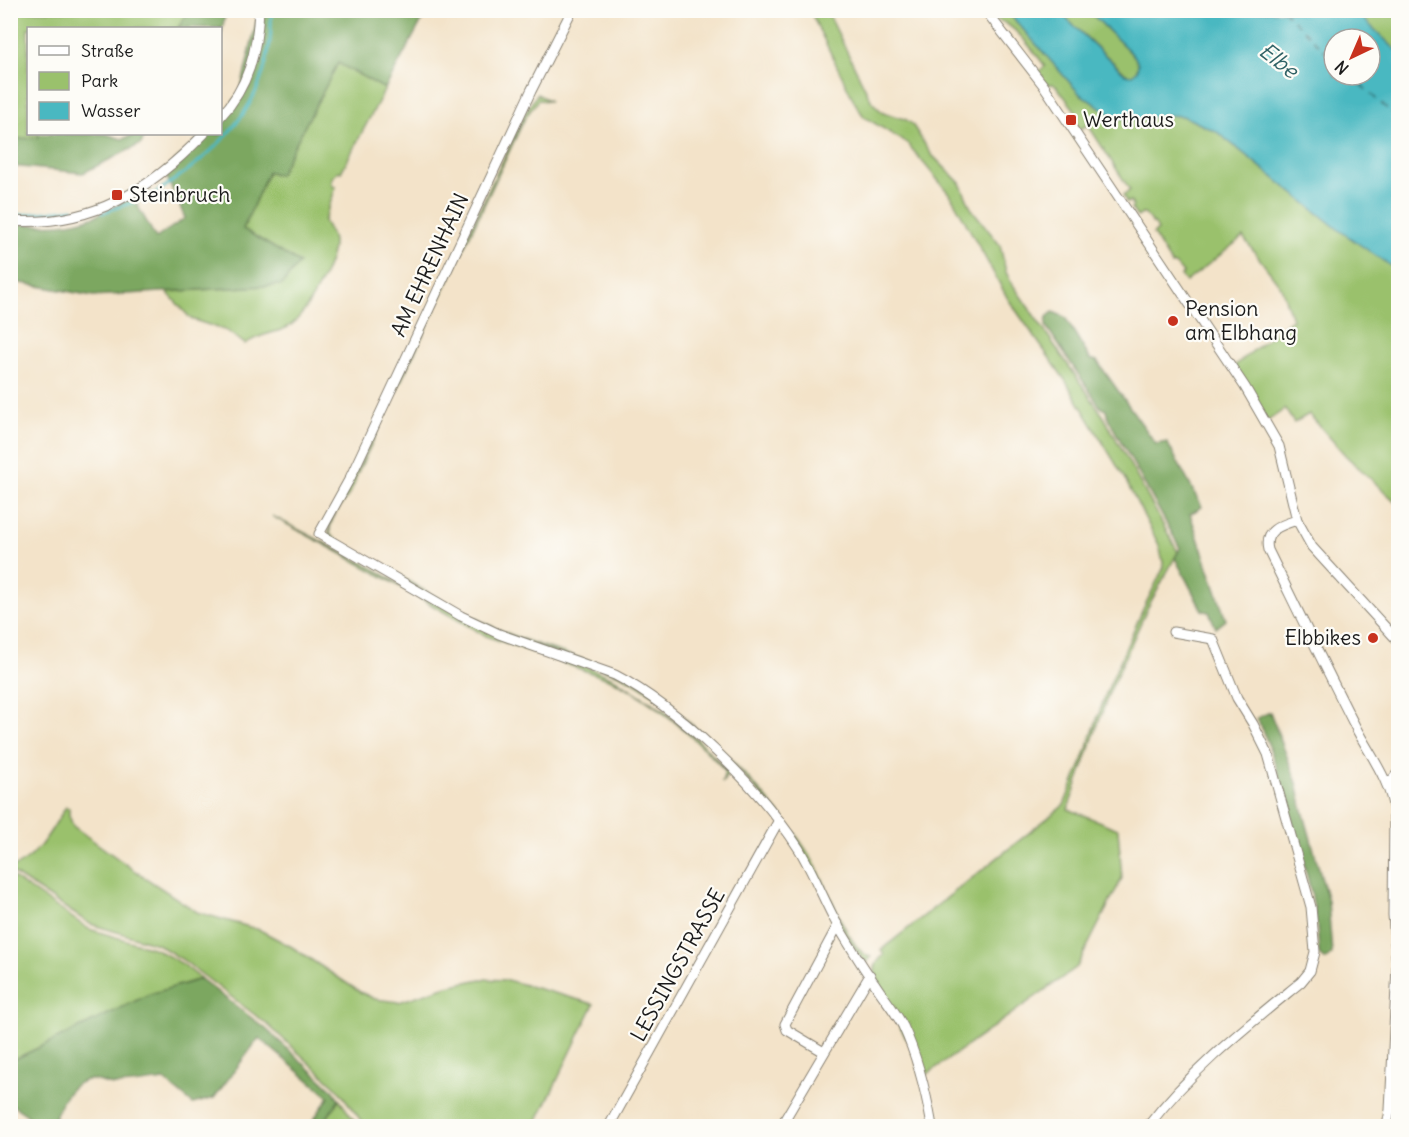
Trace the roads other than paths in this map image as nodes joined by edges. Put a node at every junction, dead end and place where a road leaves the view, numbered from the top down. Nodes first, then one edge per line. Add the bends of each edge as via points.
1 (259, 10) edge
2 (572, 10) edge
3 (985, 10) edge
4 (222, 115) edge
5 (203, 135) edge
6 (10, 221) edge
7 (1297, 520) junction
8 (1173, 632) dead end
9 (1398, 641) edge
10 (1398, 773) edge
11 (1388, 784) junction
12 (779, 820) junction
13 (838, 925) junction
14 (1398, 967) edge
15 (870, 975) junction
16 (824, 1052) junction
17 (609, 1126) edge
18 (781, 1126) edge
19 (932, 1126) edge
20 (1148, 1126) edge
21 (1387, 1126) edge

1 - 4 street via 255,52 246,80
2 - 12 street, AM EHRENHAIN via 350,478 319,534 460,616 510,639 615,675 639,688 700,738
3 - 7 street via 1044,86 1245,387 1279,446
5 - 6 street via 172,165 96,211 59,220
7 - 9 street via 1312,547
7 - 11 street via 1270,533 1268,550
8 - 20 street via 1213,639 1268,754 1311,907 1315,952 1310,971 1301,982 1212,1056
10 - 11 street
11 - 14 street via 1394,811 1393,915
12 - 13 street via 815,877
12 - 17 street, LESSINGSTRASSE
13 - 15 street
13 - 16 street via 785,1024 787,1030
14 - 21 street
15 - 16 street
15 - 19 street via 902,1024 914,1051
16 - 18 street

